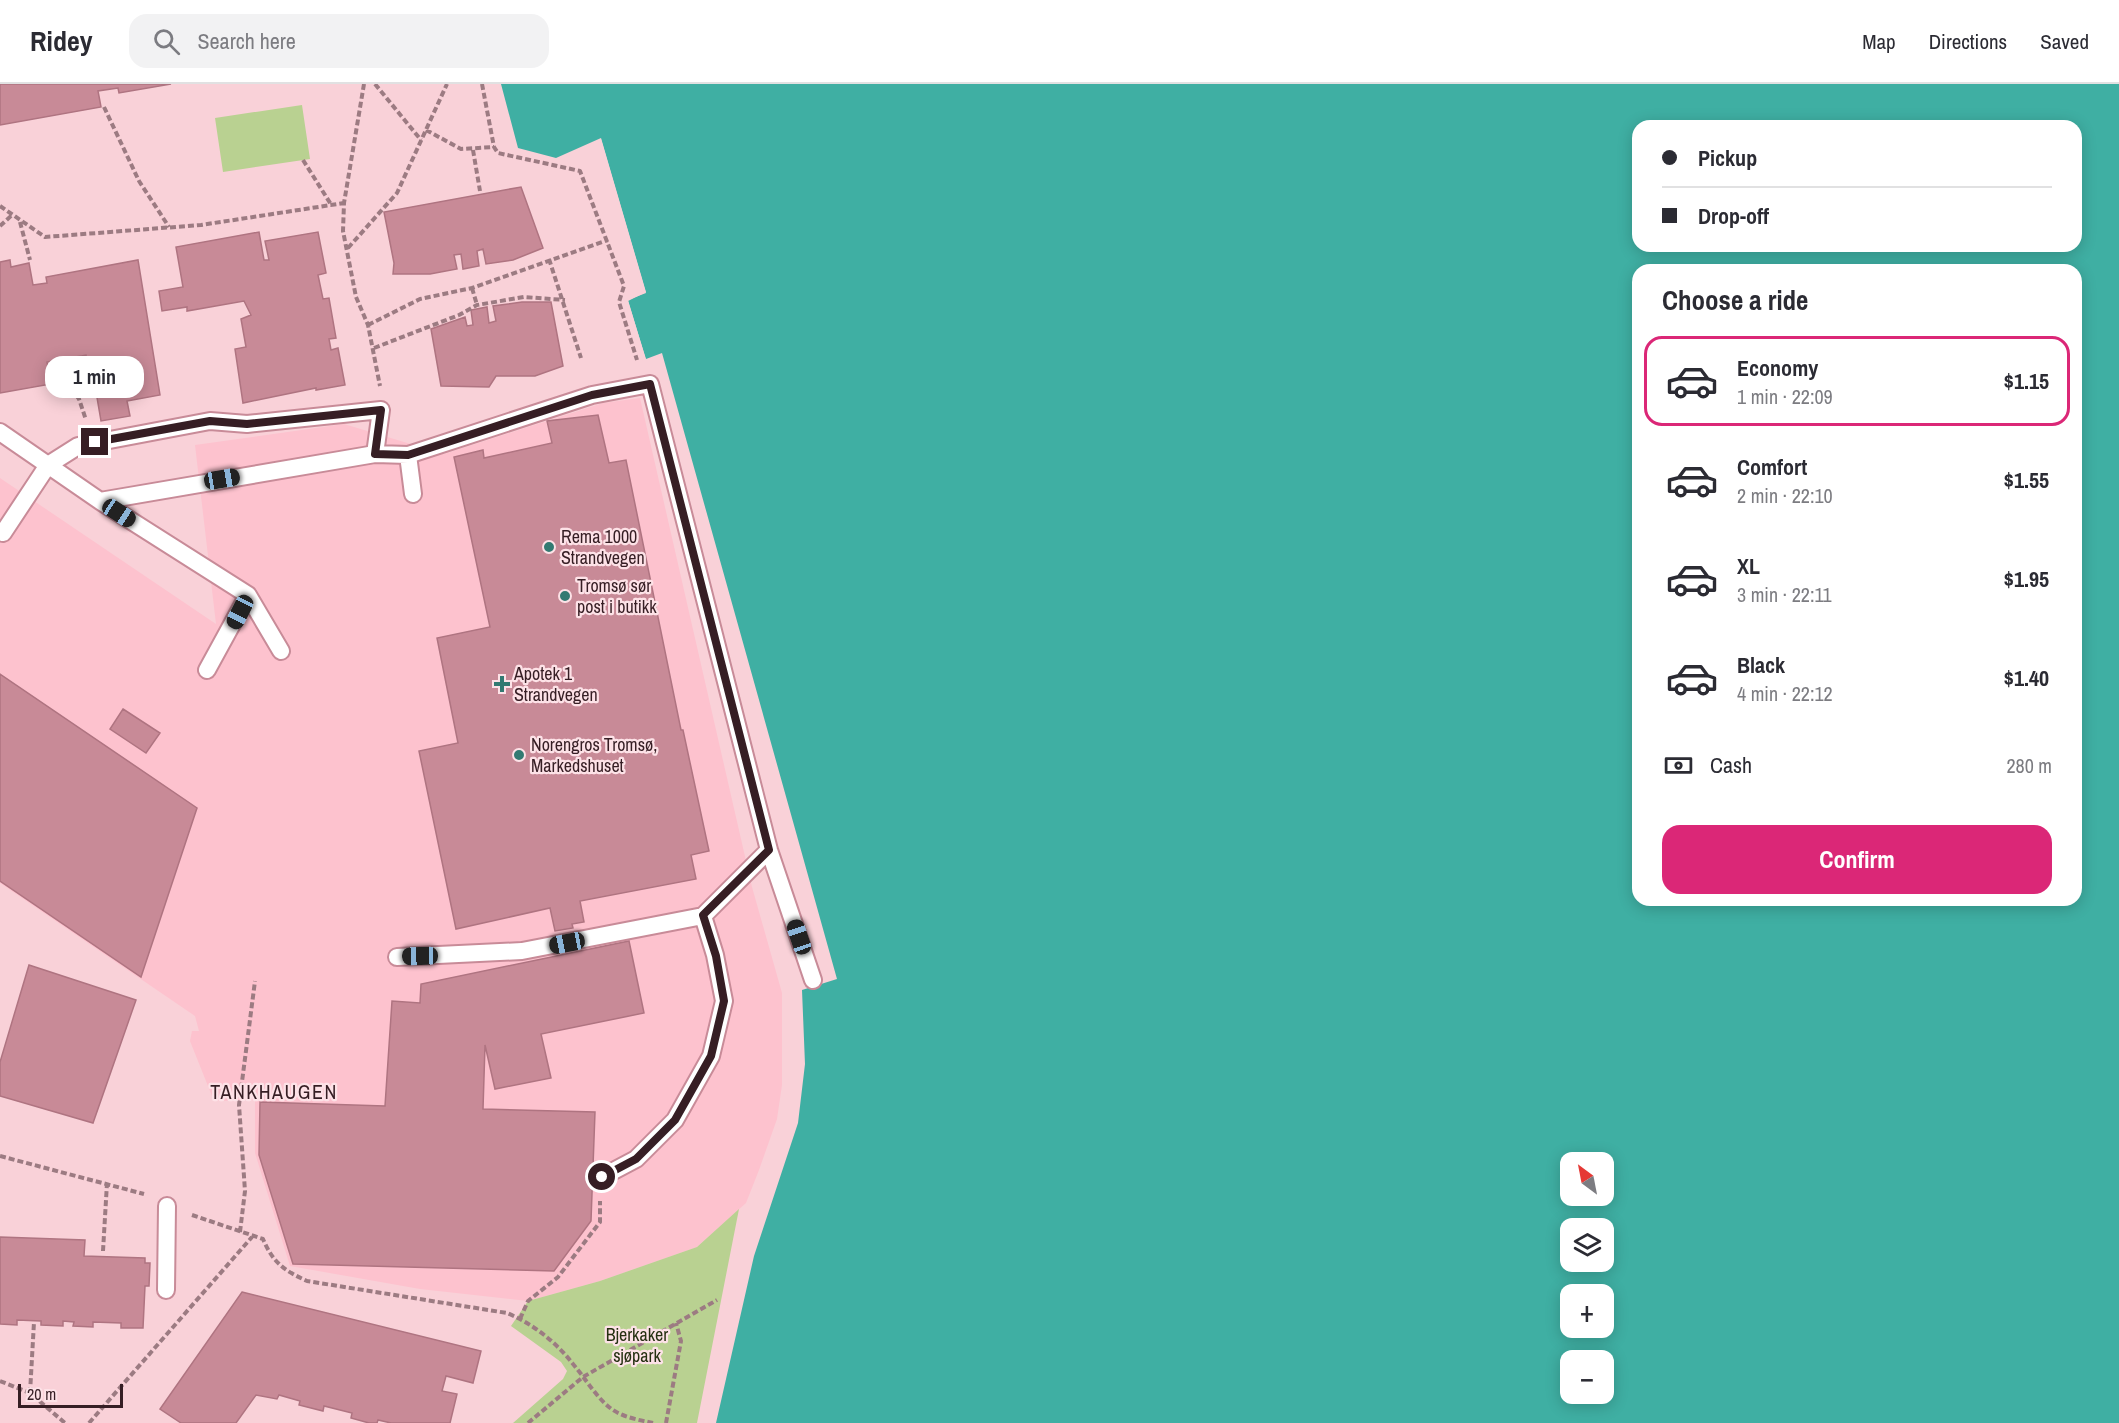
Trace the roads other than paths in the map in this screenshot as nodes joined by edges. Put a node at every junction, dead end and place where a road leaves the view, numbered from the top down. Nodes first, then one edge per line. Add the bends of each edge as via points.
1 (0, 432) edge
2 (375, 454) junction
3 (408, 455) junction
4 (48, 465) junction
5 (412, 494) dead end
6 (100, 501) junction
7 (3, 533) dead end
8 (248, 595) junction
9 (281, 651) dead end
10 (207, 670) dead end
11 (769, 850) junction
12 (703, 915) junction
13 (397, 957) dead end
14 (813, 980) dead end
15 (602, 1177) road end
16 (167, 1206) road end
17 (165, 1290) dead end

1 - 4 lane
2 - 3 lane
2 - 4 lane via 381,410 247,424 210,421 78,446
2 - 6 lane
3 - 5 lane
3 - 11 lane via 592,395 650,384
4 - 6 lane
4 - 7 lane
6 - 8 lane
8 - 9 lane
8 - 10 lane
11 - 12 lane
11 - 14 lane
12 - 13 lane via 522,951
12 - 15 lane via 724,1001 711,1056 675,1120 636,1159
16 - 17 lane

